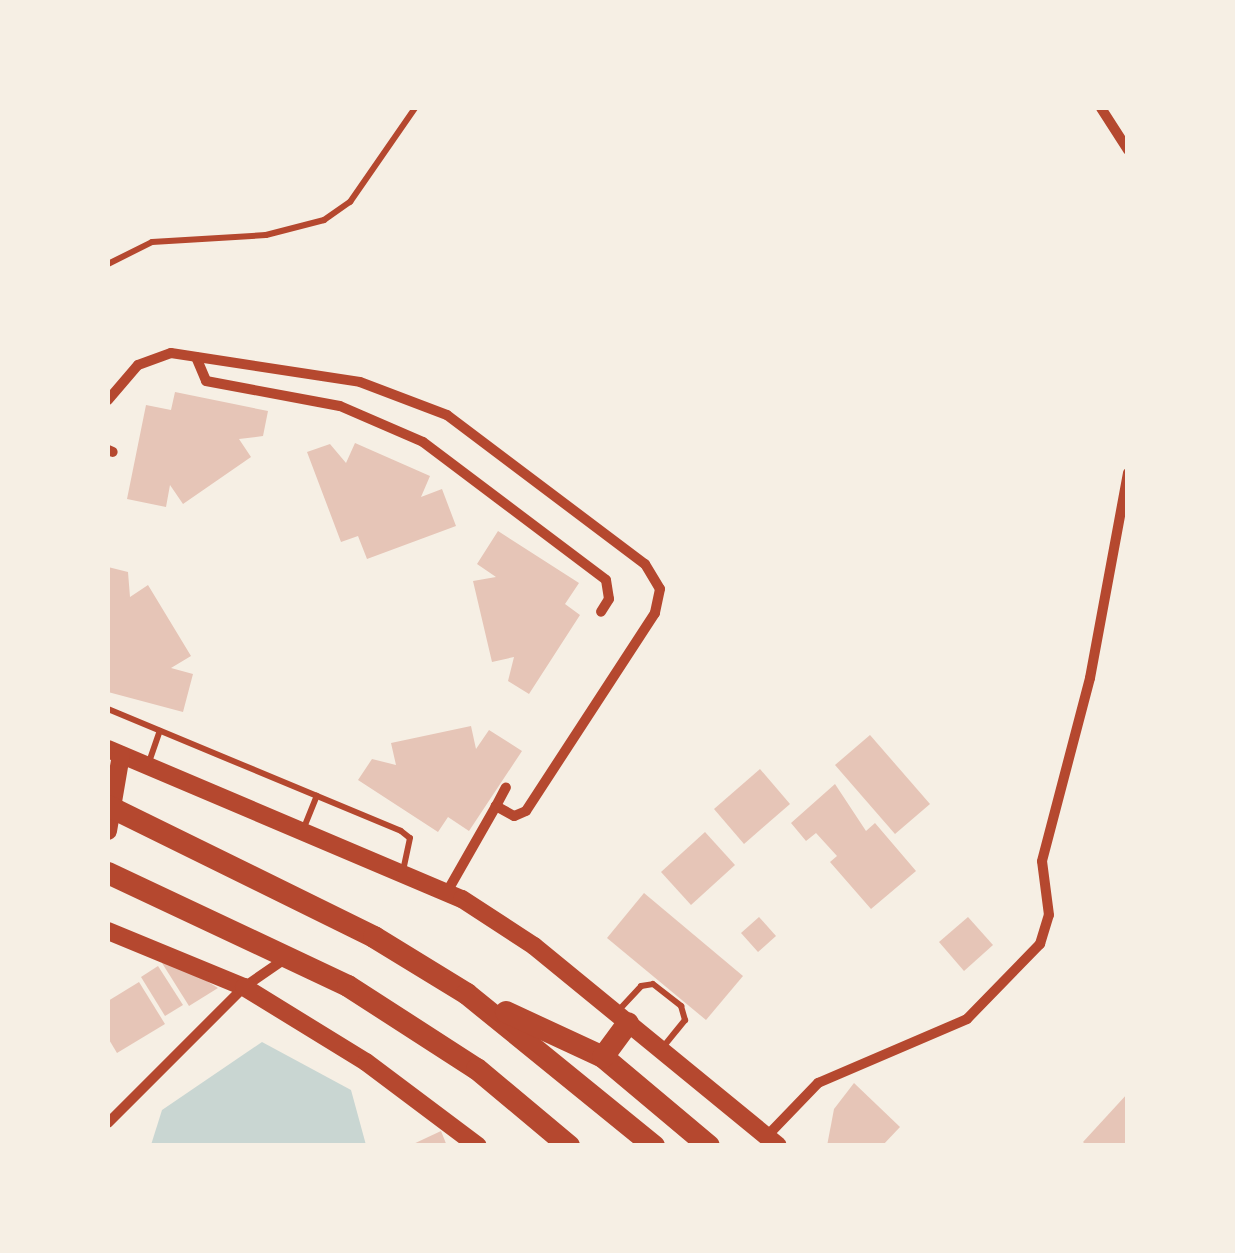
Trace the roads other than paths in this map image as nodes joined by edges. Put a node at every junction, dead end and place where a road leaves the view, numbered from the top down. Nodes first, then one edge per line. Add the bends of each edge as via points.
1 (415, 108) edge
2 (1101, 108) edge
3 (1128, 150) edge
4 (108, 264) edge
5 (196, 356) junction
6 (108, 400) edge
7 (1128, 472) edge
8 (601, 612) dead end
9 (108, 709) edge
10 (160, 731) junction
11 (114, 752) edge
12 (148, 766) junction
13 (506, 788) dead end
14 (317, 796) junction
15 (109, 806) edge
16 (496, 806) junction
17 (108, 831) edge
18 (302, 832) junction
19 (108, 873) edge
20 (403, 875) junction
21 (446, 892) junction
22 (108, 931) edge
23 (287, 958) junction
24 (244, 987) junction
25 (467, 994) junction
26 (622, 1018) junction
27 (661, 1049) junction
28 (603, 1057) junction
29 (108, 1124) edge
30 (773, 1141) edge
31 (478, 1146) edge
32 (570, 1146) edge
33 (654, 1146) edge
34 (710, 1146) edge

1 - 4 lane via 350,202 324,220 266,234 152,242
2 - 3 street
5 - 6 street via 171,353 138,364
5 - 8 street via 206,381 340,406 423,442 606,580
5 - 16 street via 360,382 447,415 645,564 660,589 655,614 526,811 514,816
7 - 30 street via 1090,678 1042,861 1049,915 1040,944 967,1019 818,1083
9 - 10 lane
10 - 12 lane
10 - 14 lane
11 - 12 street
11 - 15 street
12 - 18 street
13 - 16 street
14 - 18 lane
14 - 20 lane via 410,838
15 - 17 street
15 - 25 highway via 374,936
16 - 21 street
18 - 20 street
19 - 23 highway
20 - 21 street
21 - 26 street via 534,946
22 - 24 street
23 - 24 street
23 - 32 highway via 348,986 477,1070
24 - 29 street
24 - 31 street via 366,1062
25 - 28 highway
25 - 33 highway
26 - 27 street
26 - 27 lane via 640,986 652,984 680,1006 685,1020
26 - 28 highway
27 - 30 street
28 - 34 highway

